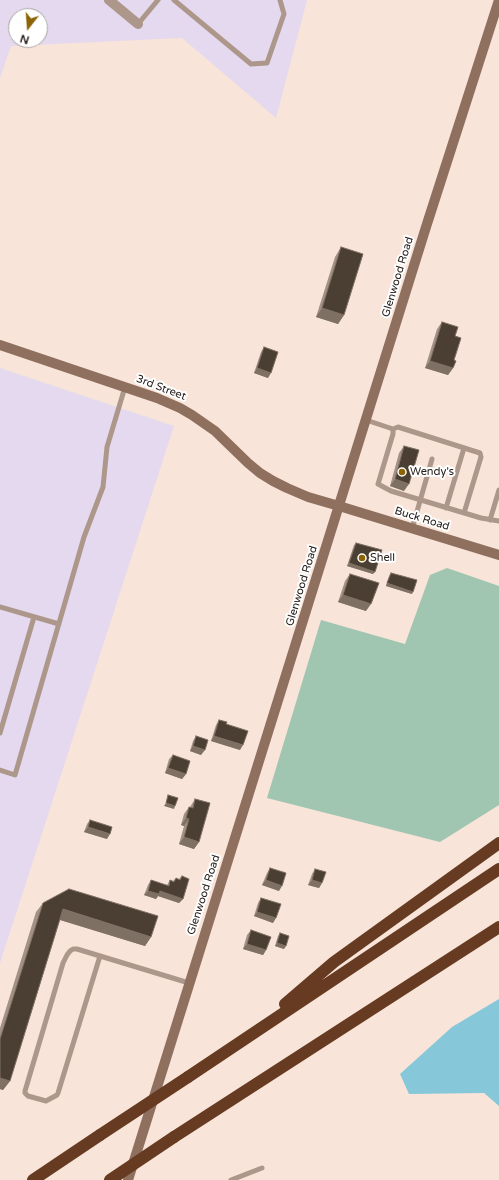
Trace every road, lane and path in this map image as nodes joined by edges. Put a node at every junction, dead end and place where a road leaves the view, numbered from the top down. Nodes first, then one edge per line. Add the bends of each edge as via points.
1 (109, 0) edge
2 (174, 0) edge
3 (280, 0) edge
4 (499, 0) edge
5 (154, 1) edge
6 (138, 24) joint
7 (0, 344) edge
8 (125, 387) junction
9 (366, 420) junction
10 (393, 429) junction
11 (464, 448) junction
12 (432, 459) dead end
13 (499, 490) edge
14 (419, 500) junction
15 (339, 506) junction
16 (446, 508) junction
17 (464, 513) junction
18 (490, 520) junction
19 (499, 521) edge
20 (412, 529) junction
21 (499, 555) edge
22 (0, 607) edge
23 (34, 617) junction
24 (59, 624) junction
25 (0, 733) edge
26 (0, 770) edge
27 (499, 843) edge
28 (499, 869) edge
29 (499, 928) edge
30 (499, 932) edge
31 (475, 944) junction
32 (100, 956) junction
33 (189, 983) junction
34 (243, 1040) junction
35 (262, 1168) dead end
36 (33, 1180) edge
37 (110, 1180) edge
38 (128, 1180) edge
39 (231, 1180) edge

1 - 6 street
2 - 3 lane via 251,64 267,63 284,14
4 - 9 street, Glenwood Road
5 - 6 lane
7 - 8 street, 3rd Street
8 - 15 street, 3rd Street via 157,398 192,415 216,431 248,463 273,481 308,497
8 - 24 lane via 107,447 103,487 84,537
9 - 10 lane
9 - 15 street, Glenwood Road
10 - 11 lane via 398,427
10 - 14 lane via 378,484
11 - 16 lane
11 - 17 lane via 480,453 481,457
12 - 14 lane
13 - 18 lane
14 - 16 lane
14 - 20 lane
15 - 20 street, Buck Road
15 - 33 street, Glenwood Road
16 - 17 lane
17 - 18 lane
18 - 19 lane
20 - 21 street, Buck Road
22 - 23 lane
23 - 24 lane
23 - 25 lane
24 - 26 lane via 15,775
27 - 34 highway via 334,962
28 - 34 highway
29 - 31 highway
30 - 31 highway
31 - 37 highway, bridge
32 - 32 lane via 77,949 73,949 67,955 25,1091 28,1096 46,1101 57,1095
32 - 33 lane
33 - 38 street, Glenwood Road
34 - 36 highway, bridge
35 - 39 lane

